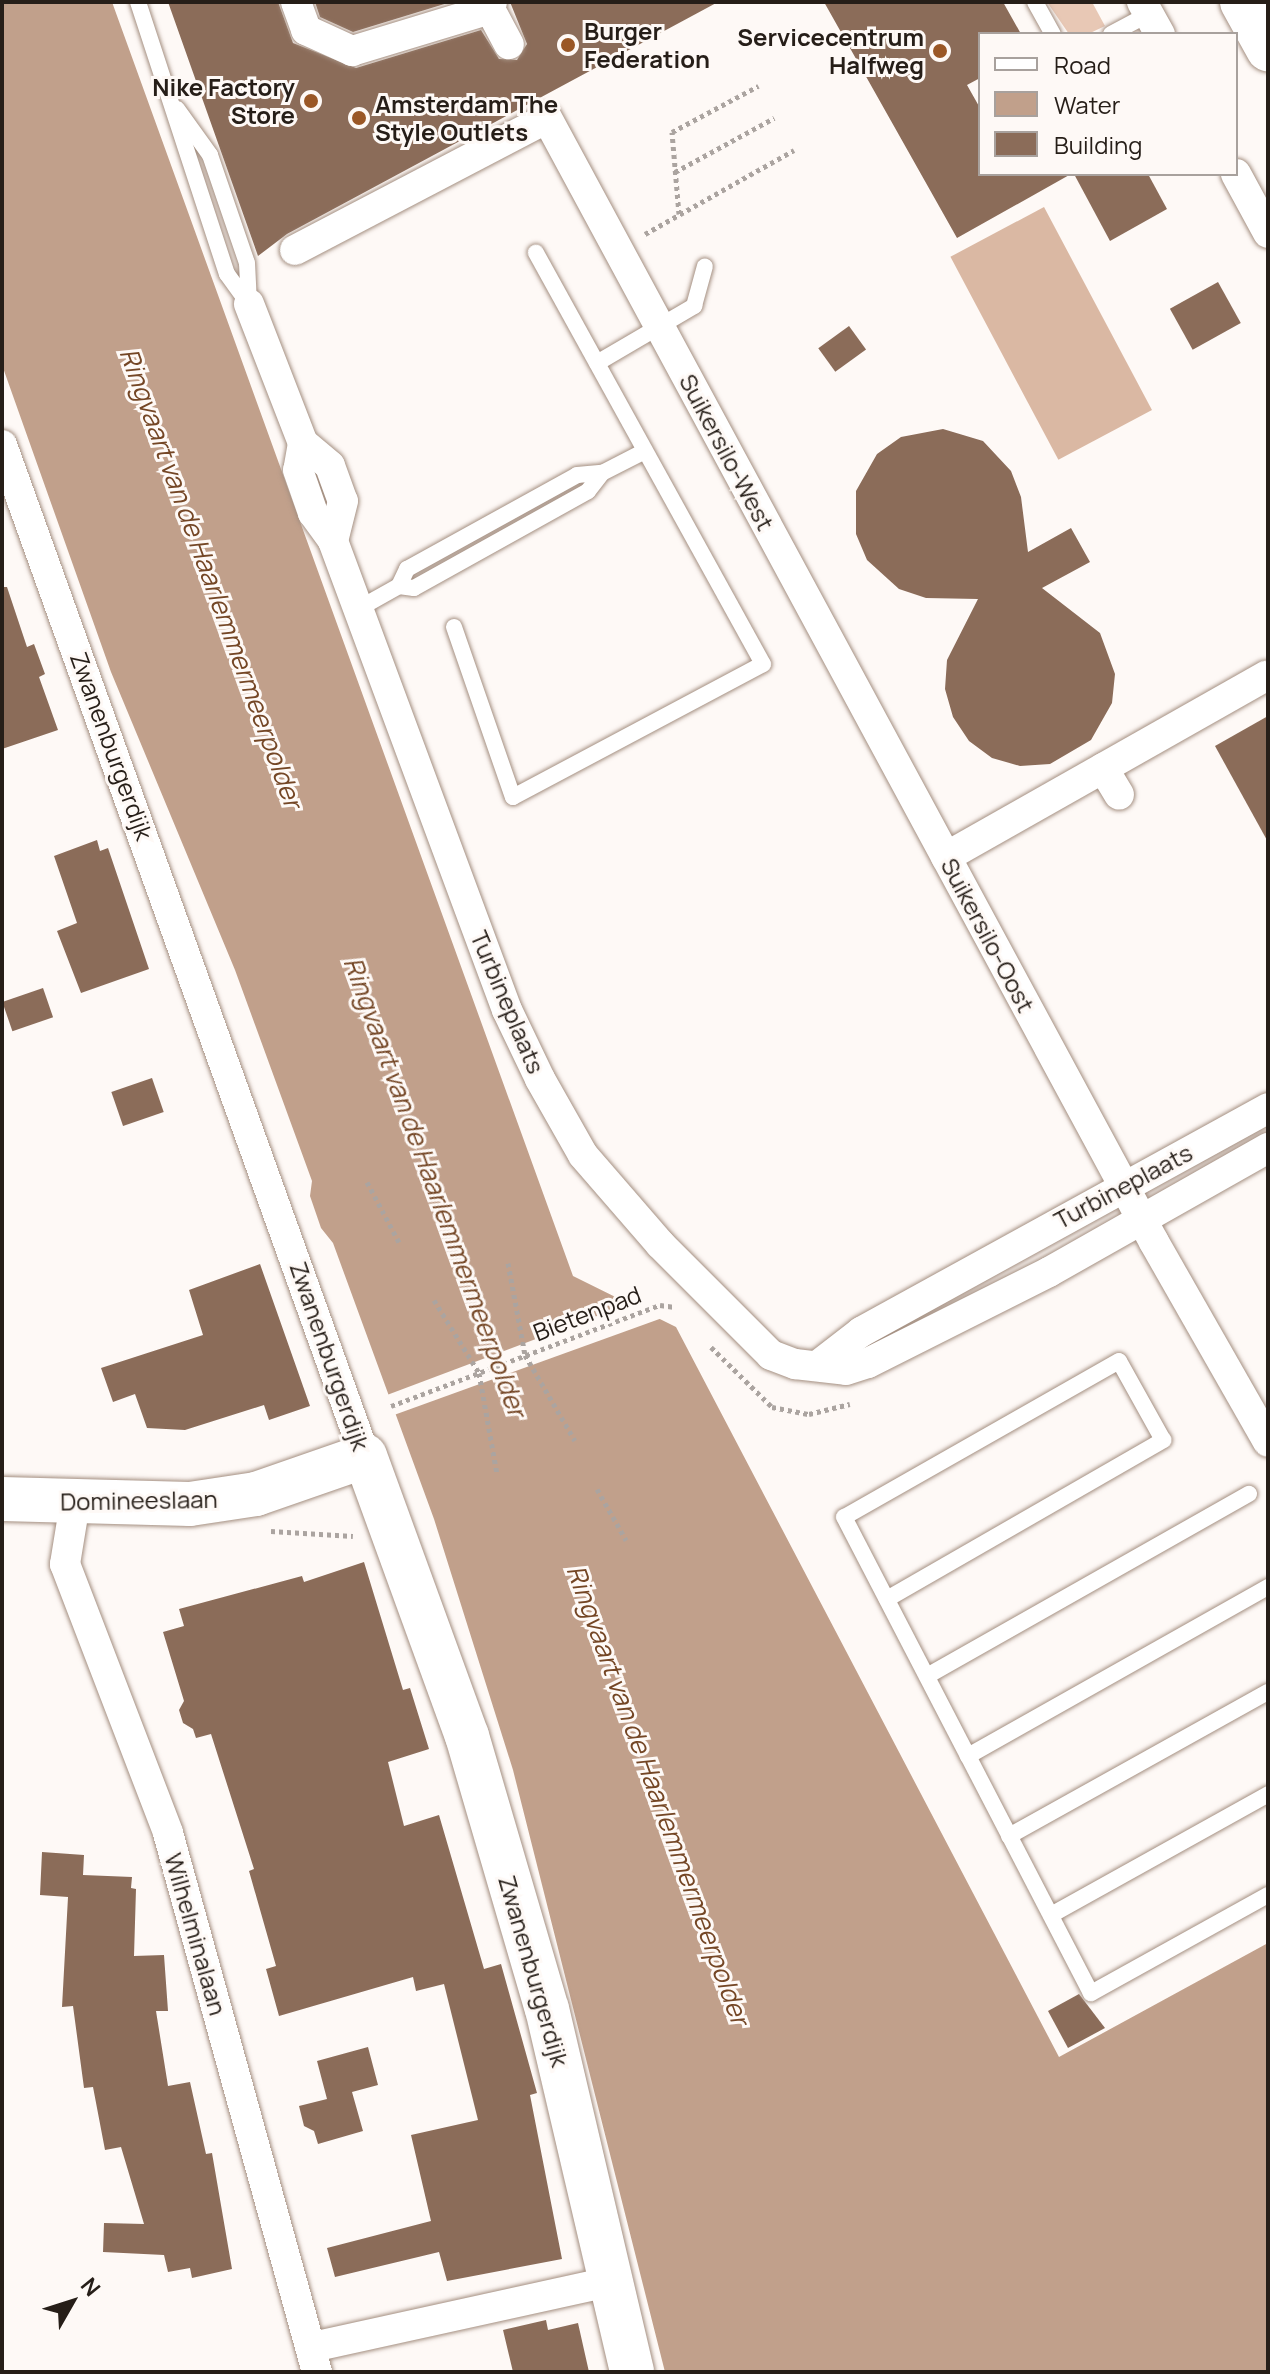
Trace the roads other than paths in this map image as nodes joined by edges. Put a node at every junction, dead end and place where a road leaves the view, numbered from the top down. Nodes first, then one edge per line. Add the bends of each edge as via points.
1 (138, 2) edge
2 (296, 2) edge
3 (1035, 2) edge
4 (1242, 2) edge
5 (491, 5) edge
6 (1150, 17) edge
7 (1052, 32) edge
8 (1116, 32) edge
9 (509, 44) dead end
10 (1268, 49) edge
11 (174, 105) junction
12 (1237, 176) edge
13 (1268, 233) edge
14 (295, 250) dead end
15 (536, 252) dead end
16 (705, 266) dead end
17 (249, 304) junction
18 (660, 328) junction
19 (597, 363) junction
20 (2, 445) edge
21 (645, 451) junction
22 (358, 609) junction
23 (454, 627) dead end
24 (1266, 676) edge
25 (853, 685) joint
26 (1103, 768) junction
27 (1119, 795) dead end
28 (946, 857) junction
29 (1268, 1108) edge
30 (1268, 1148) edge
31 (1124, 1186) junction
32 (1148, 1230) junction
33 (817, 1366) junction
34 (1268, 1442) edge
35 (365, 1456) junction
36 (1249, 1494) dead end
37 (2, 1499) edge
38 (75, 1503) junction
39 (1268, 1587) edge
40 (887, 1599) junction
41 (927, 1676) junction
42 (1268, 1692) edge
43 (968, 1756) junction
44 (1268, 1794) edge
45 (1009, 1836) junction
46 (1268, 1895) edge
47 (1051, 1915) junction
48 (614, 2281) junction
49 (315, 2360) edge
50 (632, 2372) edge

1 - 11 lane
2 - 5 street via 306,30 352,51
3 - 7 lane
4 - 10 street
5 - 9 street
6 - 8 lane
11 - 17 lane via 185,159 227,274
11 - 17 lane via 210,155 247,263
12 - 13 street
14 - 18 street, Suikersilo-West via 541,107
15 - 19 lane
16 - 18 lane via 694,306
17 - 22 street, Turbineplaats via 303,443 330,466 343,501 333,541
18 - 19 lane
18 - 25 street, Suikersilo-West
19 - 21 lane
20 - 35 street, Zwanenburgerdijk
21 - 22 lane via 602,473 577,475 407,569 399,586
21 - 23 lane via 763,664 513,797
22 - 33 street, Turbineplaats via 507,1010 583,1155 660,1244 771,1355
24 - 26 street
25 - 28 street, Suikersilo-Oost
26 - 27 street
26 - 28 street
28 - 31 street, Suikersilo-Oost
29 - 31 street, Turbineplaats
30 - 32 street, Turbineplaats
31 - 32 street, Suikersilo-Oost
31 - 33 street, Turbineplaats via 861,1332
32 - 33 street, Turbineplaats via 1049,1272 868,1363 846,1370
32 - 34 street, Suikersilo-Oost
35 - 38 street, Domineeslaan via 256,1494 190,1504
35 - 48 street, Zwanenburgerdijk via 467,1736 547,2009
36 - 41 lane
37 - 38 street, Domineeslaan
38 - 49 street, Wilhelminalaan via 65,1564 168,1833
39 - 43 lane
40 - 40 lane via 844,1517 1119,1361 1163,1440
40 - 41 lane
41 - 43 lane
42 - 45 lane
43 - 45 lane
44 - 47 lane
45 - 47 lane
46 - 47 lane via 1091,1993
48 - 49 street
48 - 50 street, Zwanenburgerdijk

